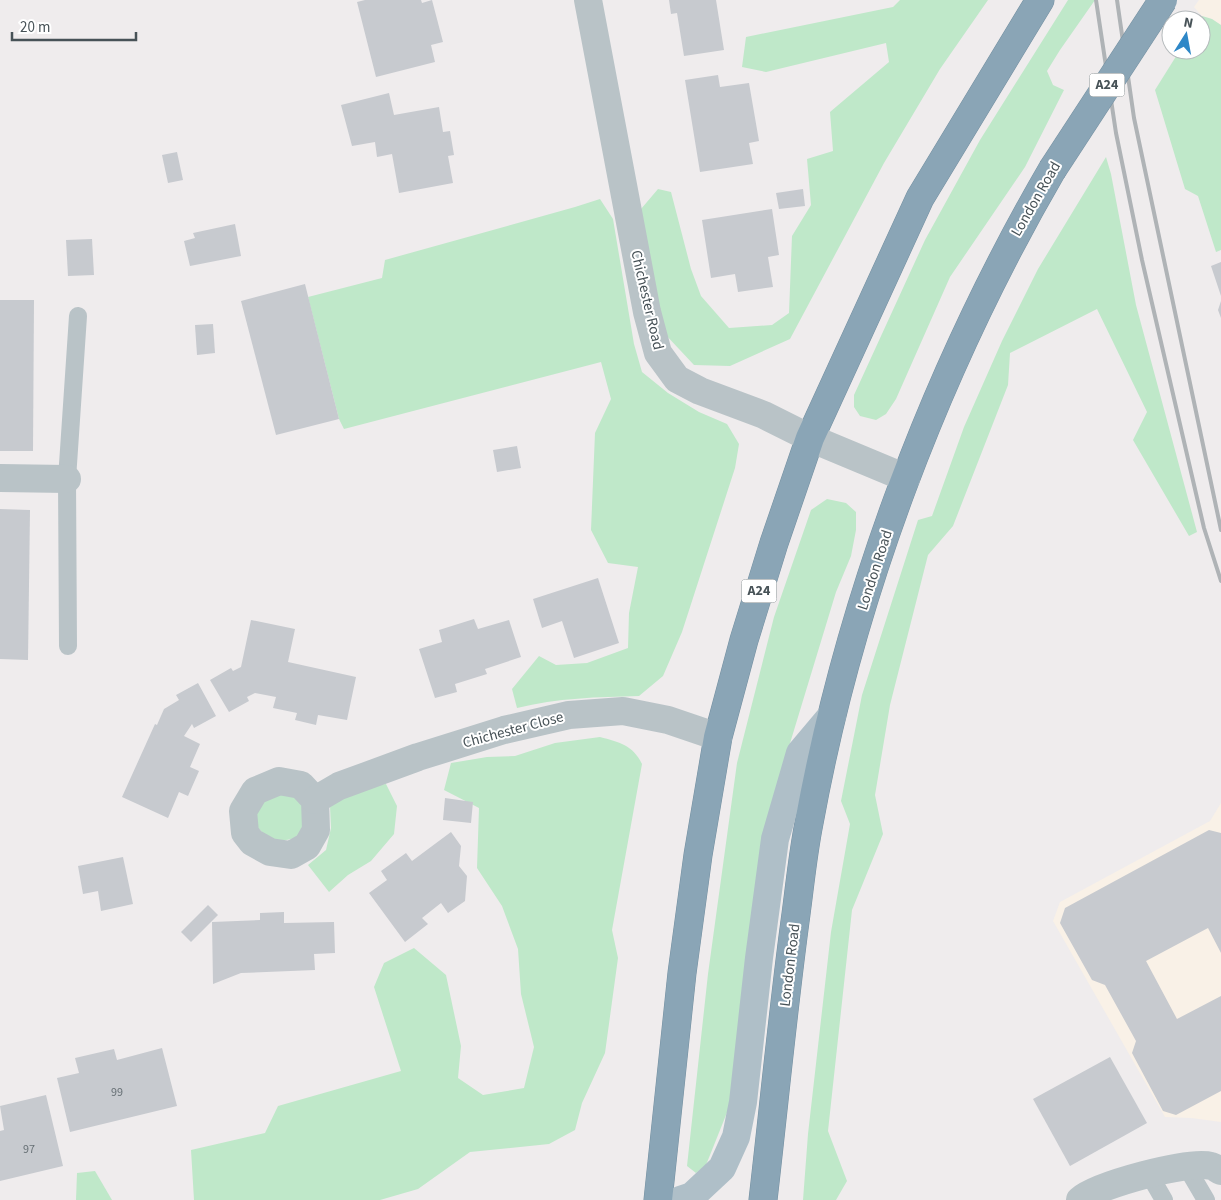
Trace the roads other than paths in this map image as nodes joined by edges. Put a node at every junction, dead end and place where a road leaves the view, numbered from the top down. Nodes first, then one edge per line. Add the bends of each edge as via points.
1 (588, 0) edge
2 (1040, 0) edge
3 (1163, 0) edge
4 (78, 316) dead end
5 (810, 438) junction
6 (0, 478) edge
7 (906, 478) junction
8 (67, 479) junction
9 (68, 646) dead end
10 (832, 715) junction
11 (718, 737) junction
12 (315, 800) dead end
13 (1186, 1166) junction
14 (1221, 1171) edge
15 (1149, 1174) junction
16 (1114, 1193) edge
17 (658, 1200) edge
18 (680, 1200) edge
19 (763, 1200) edge
20 (1080, 1200) edge
21 (1164, 1200) edge
22 (1206, 1200) edge

1 - 5 street, Chichester Road via 641,285 658,353 677,379
2 - 5 highway, A24 via 920,198
3 - 7 highway, London Road / A24, bridge via 1052,170 1016,232 968,328
4 - 8 lane
5 - 7 street, Chichester Road
5 - 11 highway, A24 via 771,552
6 - 8 street
7 - 10 highway, London Road / A24 via 869,584
8 - 9 lane
10 - 18 main road via 800,753 775,839 744,1102 736,1137 722,1168 692,1196
10 - 19 highway, London Road / A24 via 808,824
11 - 12 street, Chichester Close via 668,720 623,712 569,715 504,730 418,757 339,786
11 - 17 highway, A24 via 682,973
13 - 14 street via 1211,1166
13 - 15 street
13 - 22 lane
15 - 16 street
15 - 21 lane
16 - 20 street

